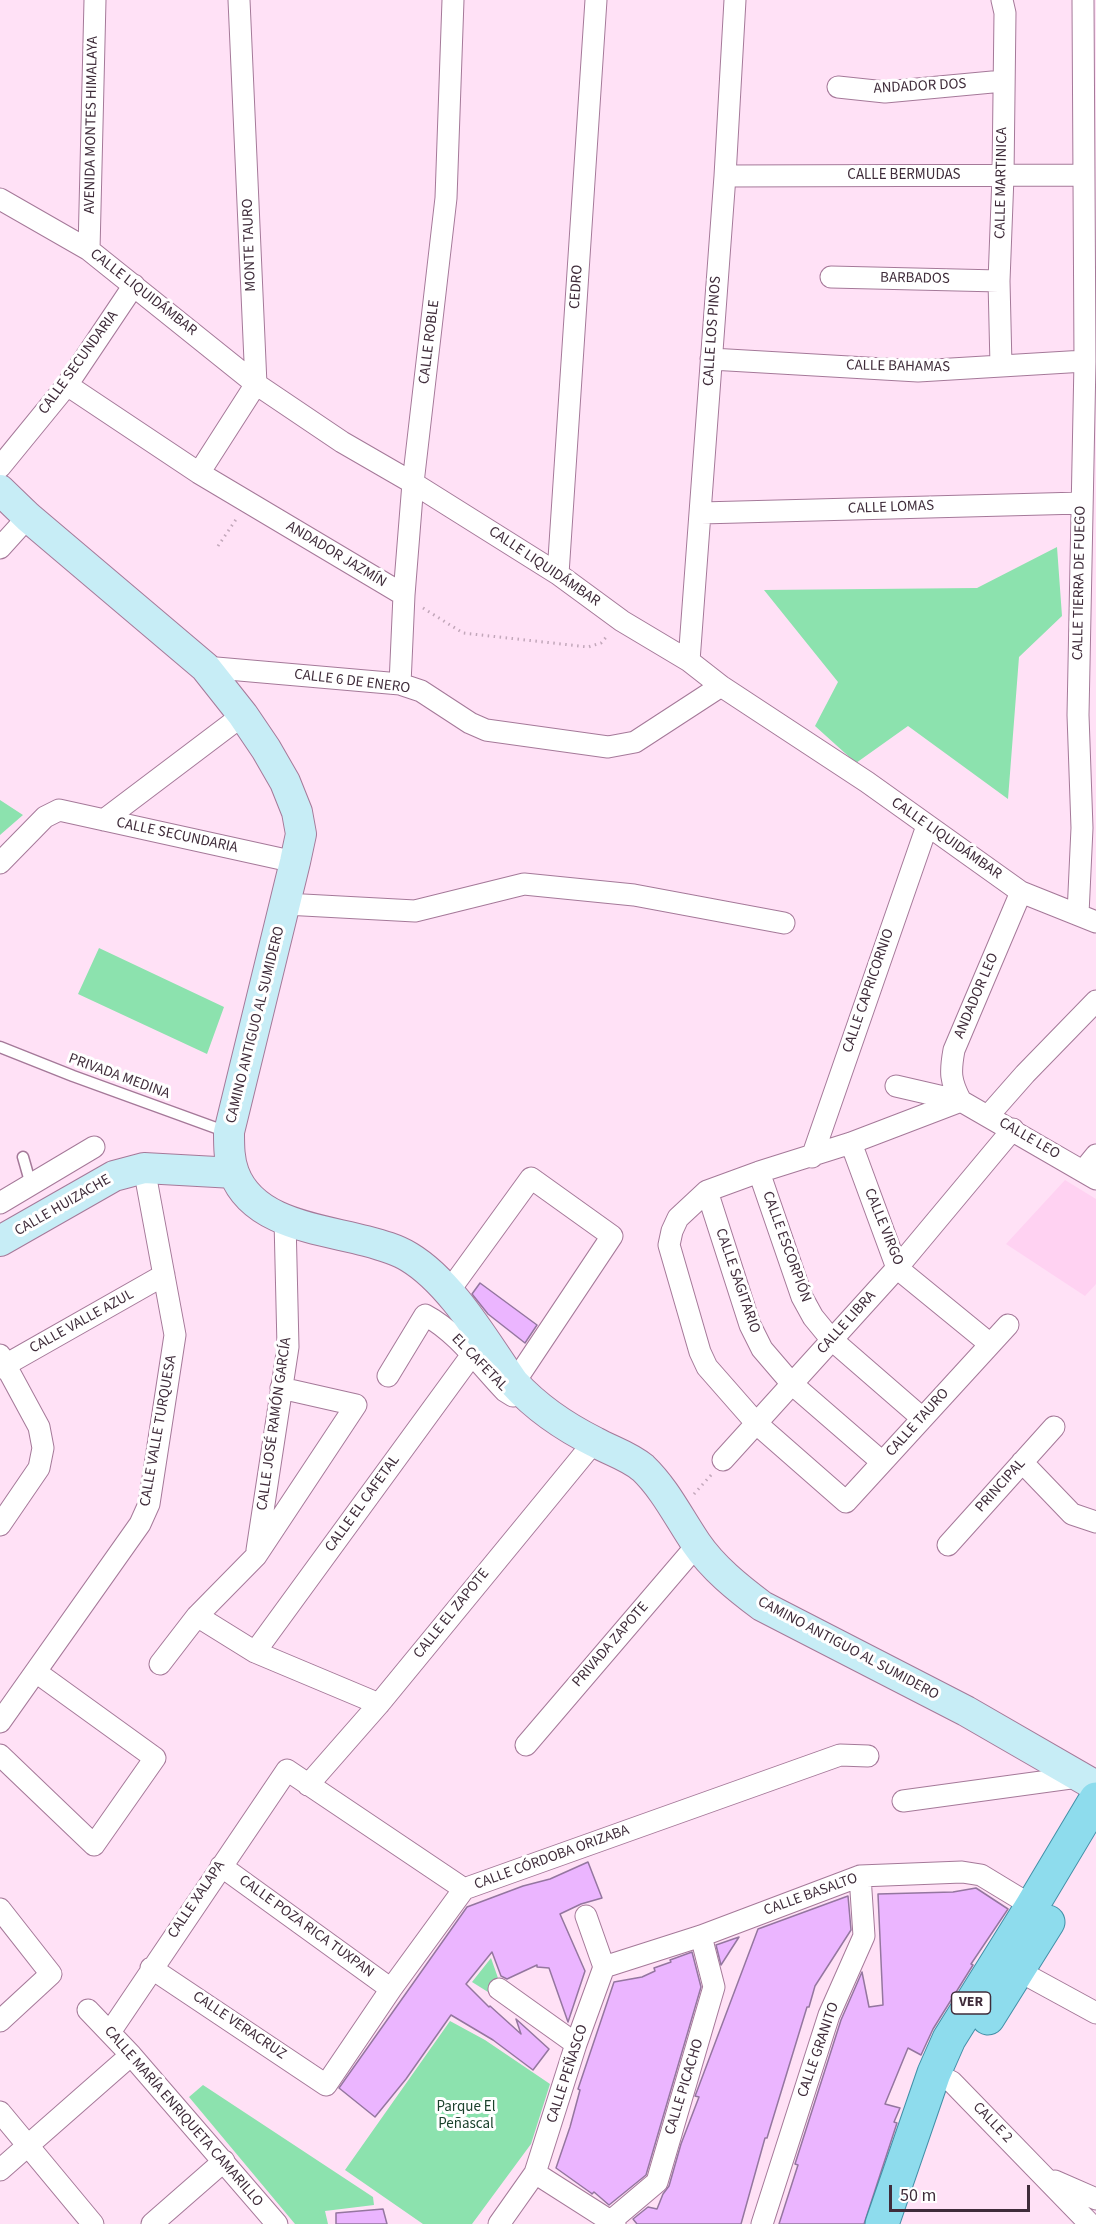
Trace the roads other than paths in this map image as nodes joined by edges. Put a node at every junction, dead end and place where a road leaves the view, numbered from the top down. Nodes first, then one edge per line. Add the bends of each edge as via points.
1 (95, 0) edge
2 (239, 0) edge
3 (453, 0) edge
4 (596, 0) edge
5 (735, 0) edge
6 (1002, 0) edge
7 (1083, 0) edge
8 (1003, 81) junction
9 (838, 87) dead end
10 (725, 176) junction
11 (1003, 176) junction
12 (1083, 176) junction
13 (0, 199) edge
14 (1090, 247) edge
15 (89, 250) junction
16 (831, 277) dead end
17 (999, 281) junction
18 (134, 285) junction
19 (711, 359) junction
20 (1085, 361) junction
21 (1001, 366) junction
22 (256, 384) junction
23 (67, 385) junction
24 (0, 467) edge
25 (199, 473) junction
26 (1089, 481) edge
27 (413, 483) junction
28 (0, 490) edge
29 (1081, 503) junction
30 (700, 513) junction
31 (28, 517) junction
32 (0, 548) edge
33 (558, 574) junction
34 (1089, 585) edge
35 (404, 595) junction
36 (690, 661) junction
37 (206, 667) junction
38 (400, 684) junction
39 (722, 686) junction
40 (1087, 712) edge
41 (243, 715) junction
42 (104, 820) junction
43 (1089, 825) edge
44 (927, 826) junction
45 (295, 862) junction
46 (0, 863) edge
47 (1021, 892) junction
48 (285, 904) junction
49 (1087, 918) edge
50 (784, 923) dead end
51 (1096, 1001) edge
52 (0, 1047) edge
53 (896, 1086) dead end
54 (961, 1101) junction
55 (988, 1116) junction
56 (1012, 1129) junction
57 (229, 1132) junction
58 (851, 1143) junction
59 (94, 1147) dead end
60 (812, 1156) junction
61 (22, 1157) dead end
62 (144, 1168) junction
63 (1092, 1168) edge
64 (759, 1172) junction
65 (234, 1173) junction
66 (31, 1185) junction
67 (707, 1191) junction
68 (0, 1203) edge
69 (285, 1220) junction
70 (0, 1241) edge
71 (897, 1268) junction
72 (164, 1275) junction
73 (449, 1291) junction
74 (1008, 1325) dead end
75 (831, 1339) junction
76 (990, 1344) junction
77 (471, 1356) junction
78 (2, 1363) edge
79 (388, 1376) dead end
80 (514, 1383) junction
81 (792, 1384) junction
82 (281, 1388) junction
83 (536, 1405) junction
84 (922, 1418) junction
85 (757, 1424) junction
86 (1054, 1427) dead end
87 (594, 1442) junction
88 (723, 1460) road end
89 (882, 1462) junction
90 (1022, 1462) junction
91 (1096, 1522) edge
92 (0, 1525) edge
93 (697, 1545) junction
94 (948, 1545) dead end
95 (256, 1557) junction
96 (197, 1616) junction
97 (255, 1652) junction
98 (160, 1664) dead end
99 (36, 1672) junction
100 (379, 1704) junction
101 (0, 1722) edge
102 (526, 1745) dead end
103 (0, 1755) edge
104 (868, 1756) dead end
105 (308, 1785) junction
106 (1090, 1787) edge
107 (903, 1801) dead end
108 (1096, 1842) edge
109 (221, 1866) junction
110 (860, 1876) junction
111 (464, 1889) junction
112 (0, 1909) edge
113 (1042, 1912) junction
114 (586, 1916) dead end
115 (701, 1936) junction
116 (604, 1967) junction
117 (151, 1968) junction
118 (1019, 1971) junction
119 (391, 1989) junction
120 (499, 1989) dead end
121 (88, 2010) dead end
122 (1096, 2013) edge
123 (0, 2021) edge
124 (110, 2032) junction
125 (576, 2044) junction
126 (131, 2055) junction
127 (943, 2077) junction
128 (326, 2085) joint
129 (0, 2112) edge
130 (28, 2147) junction
131 (224, 2161) junction
132 (0, 2170) edge
133 (535, 2173) junction
134 (1046, 2178) junction
135 (1096, 2199) edge
136 (614, 2222) edge
137 (93, 2224) edge
138 (152, 2224) edge
139 (277, 2224) edge
140 (499, 2224) edge
141 (762, 2224) edge
142 (882, 2224) edge
143 (903, 2224) edge
144 (1090, 2224) edge

1 - 15 street, AVENIDA MONTES HIMALAYA
2 - 22 street, MONTE TAURO
3 - 27 street, CALLE ROBLE via 446,198
4 - 33 street, CEDRO
5 - 10 street, CALLE LOS PINOS
6 - 8 street, CALLE MARTINICA
7 - 12 street, CALLE TIERRA DE FUEGO
8 - 9 street, ANDADOR DOS via 885,92
8 - 11 street, CALLE MARTINICA
10 - 11 street, CALLE BERMUDAS
10 - 19 street, CALLE LOS PINOS
11 - 12 street, CALLE BERMUDAS
11 - 17 street, CALLE MARTINICA
12 - 14 street, CALLE TIERRA DE FUEGO
13 - 15 street, CALLE LIQUIDÁMBAR
14 - 20 street, CALLE TIERRA DE FUEGO
15 - 18 street, CALLE LIQUIDÁMBAR
16 - 17 street, BARBADOS
17 - 21 street, CALLE MARTINICA
18 - 22 street, CALLE LIQUIDÁMBAR
18 - 23 street, CALLE SECUNDARIA
19 - 21 street, CALLE BAHAMAS via 918,371
19 - 30 street, CALLE LOS PINOS
20 - 21 street, CALLE BAHAMAS
20 - 26 street, CALLE TIERRA DE FUEGO
22 - 25 street
22 - 27 street, CALLE LIQUIDÁMBAR via 342,442
23 - 24 street, CALLE SECUNDARIA
23 - 25 street, ANDADOR JAZMÍN
25 - 35 street, ANDADOR JAZMÍN
26 - 29 street, CALLE TIERRA DE FUEGO
27 - 33 street, CALLE LIQUIDÁMBAR
27 - 35 street, CALLE ROBLE
28 - 31 main road, CAMINO ANTIGUO AL SUMIDERO
29 - 30 street, CALLE LOMAS
29 - 34 street, CALLE TIERRA DE FUEGO
30 - 36 street, CALLE LOS PINOS
31 - 32 street
31 - 37 main road, CAMINO ANTIGUO AL SUMIDERO
33 - 36 street, CALLE LIQUIDÁMBAR via 622,621
34 - 40 street, CALLE TIERRA DE FUEGO
35 - 38 street, CALLE ROBLE
36 - 39 street, CALLE LIQUIDÁMBAR
37 - 38 street, CALLE 6 DE ENERO
37 - 41 main road, CAMINO ANTIGUO AL SUMIDERO
38 - 39 street, CALLE 6 DE ENERO via 422,691 486,730 608,747 635,742
39 - 44 street, CALLE LIQUIDÁMBAR
40 - 43 street, CALLE TIERRA DE FUEGO
41 - 42 street
41 - 45 main road, CAMINO ANTIGUO AL SUMIDERO via 285,782 297,812 301,834
42 - 45 street, CALLE SECUNDARIA
42 - 46 street, CALLE SECUNDARIA via 59,810 45,817
43 - 49 street, CALLE TIERRA DE FUEGO
44 - 47 street, CALLE LIQUIDÁMBAR
44 - 60 street, CALLE CAPRICORNIO
45 - 48 main road, CAMINO ANTIGUO AL SUMIDERO
47 - 49 street, CALLE LIQUIDÁMBAR
47 - 54 street, ANDADOR LEO via 954,1050 953,1086
48 - 50 street via 415,911 524,884 634,895
48 - 57 main road, CAMINO ANTIGUO AL SUMIDERO
51 - 55 street
52 - 57 lane, PRIVADA MEDINA
53 - 54 street, CALLE LEO
54 - 55 street, CALLE LEO
54 - 58 street
55 - 56 street, CALLE LEO
56 - 63 street, CALLE LEO
56 - 71 street, CALLE LIBRA
57 - 65 main road, CAMINO ANTIGUO AL SUMIDERO
58 - 60 street
58 - 71 street, CALLE VIRGO
59 - 66 street
60 - 64 street
61 - 66 lane
62 - 65 main road, CALLE HUIZACHE
62 - 70 main road, CALLE HUIZACHE via 114,1176
62 - 72 street, CALLE VALLE TURQUESA
64 - 67 street
64 - 75 street, CALLE ESCORPIÓN via 802,1297
65 - 69 main road, CAMINO ANTIGUO AL SUMIDERO via 245,1193 264,1210
66 - 68 street
67 - 81 street, CALLE SAGITARIO via 750,1325 762,1349
67 - 85 street via 678,1218 669,1245 707,1367
69 - 73 main road, CAMINO ANTIGUO AL SUMIDERO via 390,1248 429,1271
69 - 82 street, CALLE JOSÉ RAMÓN GARCÍA via 288,1347
71 - 75 street, CALLE LIBRA
71 - 76 street, CALLE VIRGO
72 - 78 street, CALLE VALLE AZUL
72 - 99 street, CALLE VALLE TURQUESA via 175,1335 149,1504 140,1524
73 - 80 main road, CAMINO ANTIGUO AL SUMIDERO
73 - 80 street via 531,1178 612,1236
74 - 76 street, CALLE TAURO
75 - 81 street, CALLE LIBRA
75 - 84 street, CALLE ESCORPIÓN
76 - 84 street, CALLE TAURO
77 - 79 street, EL CAFETAL via 454,1336 425,1315
77 - 83 street, EL CAFETAL via 505,1391
77 - 97 street, CALLE EL CAFETAL
78 - 92 street via 39,1427 43,1448 39,1468
80 - 83 main road, CAMINO ANTIGUO AL SUMIDERO
81 - 85 street, CALLE LIBRA
81 - 89 street, CALLE SAGITARIO
82 - 95 street, CALLE JOSÉ RAMÓN GARCÍA
82 - 95 street via 356,1405
83 - 87 main road, CAMINO ANTIGUO AL SUMIDERO
84 - 89 street, CALLE TAURO
85 - 88 street, CALLE LIBRA
85 - 89 street, CALLE TAURO via 846,1502
86 - 90 street, PRINCIPAL
87 - 93 main road, CAMINO ANTIGUO AL SUMIDERO via 643,1468
87 - 100 street, CALLE EL ZAPOTE
90 - 91 street via 1072,1514
90 - 94 street, PRINCIPAL
93 - 102 street, PRIVADA ZAPOTE
93 - 106 main road, CAMINO ANTIGUO AL SUMIDERO via 732,1583 762,1606 966,1711
95 - 96 street
96 - 97 street
96 - 98 street
97 - 100 street
99 - 101 street, CALLE VALLE TURQUESA
99 - 103 street via 155,1758 94,1845
100 - 105 street, CALLE EL ZAPOTE
104 - 111 street, CALLE CÓRDOBA ORIZABA via 840,1755
105 - 109 street, CALLE XALAPA via 286,1770
105 - 111 street
106 - 107 street
106 - 113 main road, VER
108 - 113 main road, VER
109 - 117 street, CALLE XALAPA
109 - 119 street, CALLE POZA RICA TUXPAN
110 - 113 street, CALLE BASALTO via 962,1872 981,1875
110 - 115 street, CALLE BASALTO
110 - 141 street, CALLE GRANITO via 864,1936 829,2015
111 - 119 street, CALLE CÓRDOBA ORIZABA
112 - 123 street via 51,1974
113 - 118 main road, VER
113 - 127 main road, VER via 949,2039
114 - 116 street
115 - 116 street, CALLE BASALTO
115 - 136 street, CALLE PICACHO via 714,1988 657,2182
116 - 125 street, CALLE PEÑASCO
117 - 124 street, CALLE XALAPA
117 - 128 street, CALLE VERACRUZ
118 - 122 street
118 - 127 main road, VER via 968,2049
119 - 128 street, CALLE CÓRDOBA ORIZABA
120 - 125 street
121 - 124 street, CALLE MARÍA ENRIQUETA CAMARILLO
124 - 126 street, CALLE MARÍA ENRIQUETA CAMARILLO
125 - 133 street, CALLE PEÑASCO
126 - 130 street
126 - 131 street, CALLE MARÍA ENRIQUETA CAMARILLO
127 - 134 street, CALLE 2
127 - 142 main road, VER
127 - 143 main road, VER
129 - 130 street
130 - 132 street
130 - 137 street
131 - 138 street
131 - 139 street, CALLE MARÍA ENRIQUETA CAMARILLO
133 - 136 street
133 - 140 street, CALLE PEÑASCO
134 - 135 street, CALLE 2
134 - 144 street, CALLE 2

